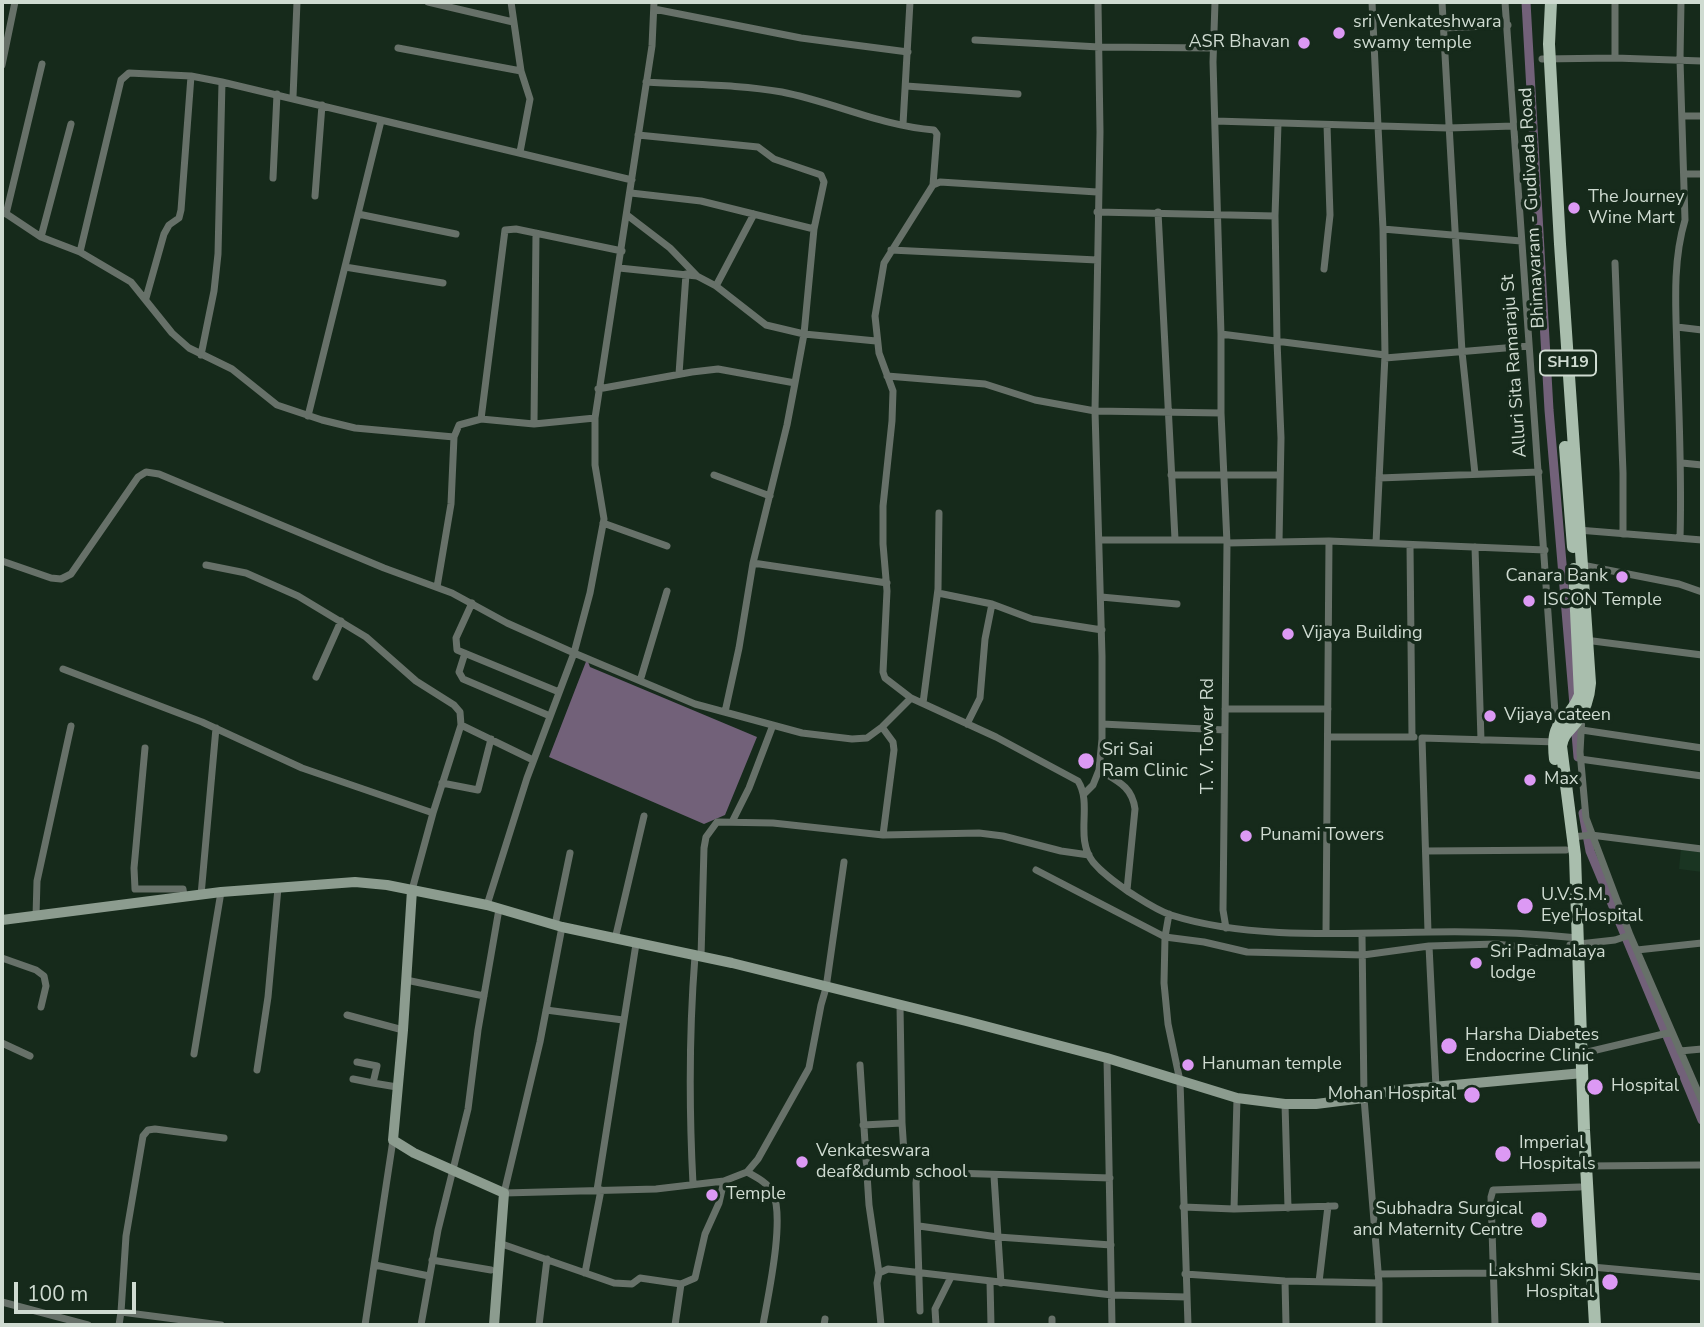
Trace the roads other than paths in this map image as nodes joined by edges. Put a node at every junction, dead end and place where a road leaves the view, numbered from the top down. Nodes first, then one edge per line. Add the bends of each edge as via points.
1 (15, 2) edge
2 (297, 2) edge
3 (428, 2) edge
4 (511, 2) edge
5 (910, 2) edge
6 (1098, 2) edge
7 (1215, 2) edge
8 (1372, 2) edge
9 (1442, 2) edge
10 (1506, 2) edge
11 (1543, 2) edge
12 (1551, 2) edge
13 (1615, 2) edge
14 (1681, 2) edge
15 (654, 5) edge
16 (513, 22) junction
17 (1508, 24) junction
18 (1444, 27) junction
19 (975, 40) dead end
20 (1099, 47) junction
21 (398, 48) dead end
22 (1213, 48) junction
23 (908, 52) junction
24 (1615, 58) junction
25 (1546, 60) junction
26 (1680, 60) junction
27 (1702, 61) edge
28 (42, 64) dead end
29 (2, 65) edge
30 (521, 71) junction
31 (191, 76) junction
32 (222, 82) junction
33 (646, 82) junction
34 (906, 86) junction
35 (277, 94) junction
36 (1018, 94) dead end
37 (293, 97) junction
38 (322, 105) junction
39 (1683, 116) junction
40 (1702, 116) edge
41 (381, 121) junction
42 (1215, 121) junction
43 (71, 124) dead end
44 (903, 124) junction
45 (1278, 124) junction
46 (1327, 125) junction
47 (1378, 126) junction
48 (1514, 126) junction
49 (1448, 128) junction
50 (638, 135) junction
51 (520, 152) junction
52 (1684, 174) junction
53 (1702, 174) edge
54 (273, 178) dead end
55 (632, 180) junction
56 (933, 185) junction
57 (1097, 192) junction
58 (631, 193) junction
59 (315, 197) dead end
60 (1097, 212) junction
61 (1158, 212) junction
62 (4, 213) edge
63 (1217, 213) junction
64 (358, 214) junction
65 (754, 214) junction
66 (627, 215) junction
67 (1275, 216) junction
68 (814, 229) junction
69 (1383, 229) junction
70 (536, 233) junction
71 (456, 234) dead end
72 (1456, 235) junction
73 (41, 237) junction
74 (1521, 241) junction
75 (891, 250) junction
76 (622, 251) junction
77 (80, 252) junction
78 (1097, 260) junction
79 (1615, 263) dead end
80 (345, 267) junction
81 (619, 268) junction
82 (1324, 269) dead end
83 (686, 275) junction
84 (697, 276) junction
85 (443, 283) dead end
86 (716, 286) junction
87 (146, 298) junction
88 (1677, 327) junction
89 (1702, 330) edge
90 (804, 334) junction
91 (1221, 334) junction
92 (876, 341) junction
93 (1277, 341) junction
94 (1529, 346) junction
95 (1462, 352) junction
96 (201, 355) junction
97 (1385, 357) junction
98 (679, 374) junction
99 (887, 376) junction
100 (795, 383) junction
101 (598, 389) junction
102 (1095, 411) junction
103 (1167, 412) junction
104 (1221, 412) junction
105 (308, 416) junction
106 (595, 418) junction
107 (481, 419) junction
108 (534, 424) junction
109 (454, 438) junction
110 (1682, 463) junction
111 (1702, 466) edge
112 (1539, 472) junction
113 (1223, 473) junction
114 (1475, 474) junction
115 (713, 475) dead end
116 (1171, 475) junction
117 (1280, 475) junction
118 (1379, 478) junction
119 (770, 496) junction
120 (939, 513) dead end
121 (603, 523) junction
122 (1574, 530) junction
123 (1623, 534) junction
124 (1680, 538) junction
125 (1175, 539) junction
126 (1099, 540) junction
127 (1702, 540) edge
128 (1329, 541) junction
129 (1226, 542) junction
130 (1279, 542) junction
131 (1376, 543) junction
132 (1410, 544) junction
133 (667, 546) dead end
134 (1475, 547) junction
135 (1545, 550) junction
136 (2, 561) edge
137 (753, 563) junction
138 (206, 565) dead end
139 (1582, 565) junction
140 (887, 583) junction
141 (436, 587) junction
142 (667, 591) dead end
143 (1702, 592) edge
144 (937, 593) junction
145 (1101, 597) junction
146 (472, 603) junction
147 (992, 604) junction
148 (1177, 604) dead end
149 (341, 621) junction
150 (1102, 630) junction
151 (1582, 640) junction
152 (465, 653) junction
153 (574, 653) junction
154 (1702, 655) edge
155 (63, 669) dead end
156 (316, 677) dead end
157 (640, 681) junction
158 (559, 692) junction
159 (911, 698) junction
160 (923, 704) junction
161 (1225, 709) junction
162 (1328, 709) junction
163 (1581, 710) junction
164 (724, 712) junction
165 (550, 716) junction
166 (967, 724) junction
167 (1102, 724) junction
168 (461, 725) junction
169 (774, 725) junction
170 (71, 726) dead end
171 (882, 727) junction
172 (216, 728) junction
173 (1225, 730) junction
174 (1559, 734) junction
175 (1328, 737) junction
176 (1412, 737) junction
177 (1422, 738) junction
178 (491, 739) junction
179 (1481, 740) junction
180 (145, 748) dead end
181 (1702, 748) edge
182 (1580, 759) junction
183 (533, 760) junction
184 (1099, 770) junction
185 (1702, 776) edge
186 (442, 783) junction
187 (1085, 793) junction
188 (433, 813) junction
189 (644, 816) dead end
190 (732, 822) junction
191 (883, 835) junction
192 (1590, 835) junction
193 (1574, 837) junction
194 (1702, 849) edge
195 (1566, 850) junction
196 (1426, 851) junction
197 (570, 853) dead end
198 (1089, 855) junction
199 (844, 862) dead end
200 (1036, 870) dead end
201 (278, 888) junction
202 (412, 890) junction
203 (1127, 891) junction
204 (221, 892) junction
205 (201, 894) junction
206 (184, 896) junction
207 (487, 905) junction
208 (499, 909) junction
209 (1169, 914) junction
210 (36, 916) junction
211 (2, 920) edge
212 (559, 926) junction
213 (1226, 928) junction
214 (1428, 932) junction
215 (1326, 933) junction
216 (1362, 934) junction
217 (1630, 935) junction
218 (1164, 937) junction
219 (615, 939) junction
220 (1702, 943) edge
221 (636, 944) junction
222 (1573, 944) junction
223 (1429, 946) junction
224 (1637, 950) junction
225 (1363, 956) junction
226 (698, 957) junction
227 (2, 958) edge
228 (406, 980) junction
229 (826, 988) junction
230 (484, 996) junction
231 (900, 1006) junction
232 (41, 1007) dead end
233 (546, 1010) junction
234 (347, 1015) dead end
235 (624, 1020) junction
236 (404, 1030) junction
237 (1672, 1032) junction
238 (2, 1043) edge
239 (1702, 1049) edge
240 (1680, 1051) junction
241 (194, 1054) dead end
242 (1579, 1054) junction
243 (30, 1056) dead end
244 (1107, 1058) junction
245 (358, 1062) dead end
246 (860, 1065) dead end
247 (257, 1070) dead end
248 (1579, 1073) junction
249 (353, 1079) dead end
250 (1181, 1081) junction
251 (373, 1083) junction
252 (397, 1087) junction
253 (1436, 1087) junction
254 (1237, 1098) junction
255 (1364, 1098) junction
256 (1702, 1101) edge
257 (1285, 1104) junction
258 (902, 1123) junction
259 (863, 1125) junction
260 (224, 1138) dead end
261 (393, 1140) junction
262 (904, 1153) dead end
263 (1702, 1165) edge
264 (1587, 1166) junction
265 (452, 1170) junction
266 (747, 1172) junction
267 (994, 1175) junction
268 (1110, 1178) junction
269 (724, 1181) junction
270 (693, 1184) junction
271 (1580, 1187) junction
272 (599, 1190) junction
273 (504, 1193) junction
274 (1183, 1207) junction
275 (1288, 1208) junction
276 (1234, 1209) junction
277 (919, 1226) junction
278 (998, 1237) junction
279 (499, 1243) junction
280 (1111, 1245) junction
281 (547, 1259) junction
282 (432, 1260) junction
283 (375, 1265) junction
284 (1592, 1268) junction
285 (491, 1270) dead end
286 (585, 1273) junction
287 (879, 1273) junction
288 (920, 1273) junction
289 (1494, 1273) junction
290 (1185, 1274) junction
291 (1378, 1274) junction
292 (429, 1276) junction
293 (951, 1277) junction
294 (1702, 1277) edge
295 (1285, 1281) junction
296 (990, 1282) junction
297 (1319, 1282) junction
298 (1000, 1283) junction
299 (1379, 1283) junction
300 (681, 1284) junction
301 (1112, 1295) junction
302 (1186, 1297) junction
303 (2, 1302) edge
304 (920, 1311) dead end
305 (121, 1312) junction
306 (175, 1323) edge
307 (88, 1325) edge
308 (119, 1325) edge
309 (221, 1325) edge
310 (365, 1325) edge
311 (421, 1325) edge
312 (494, 1325) edge
313 (539, 1325) edge
314 (675, 1325) edge
315 (763, 1325) edge
316 (881, 1325) edge
317 (936, 1325) edge
318 (991, 1325) edge
319 (1112, 1325) edge
320 (1188, 1325) edge
321 (1286, 1325) edge
322 (1379, 1325) edge
323 (1495, 1325) edge
324 (1588, 1325) edge
325 (1595, 1325) edge

1 - 29 street
2 - 37 street
3 - 16 street
4 - 16 street
5 - 23 street
6 - 20 street
7 - 22 street, T. V. Tower Rd
8 - 47 street
9 - 18 street
10 - 17 street, Alluri Sita Ramaraju St
11 - 25 main road, SH19
12 - 25 main road, Bhimavaram - Gudivada Road / SH19
13 - 24 street
14 - 26 street
15 - 23 street via 800,38
15 - 33 street
16 - 30 street
17 - 18 street
17 - 48 street, Alluri Sita Ramaraju St
18 - 49 street
19 - 20 street
20 - 22 street
20 - 57 street
21 - 30 street
22 - 42 street, T. V. Tower Rd
23 - 34 street
24 - 25 street
24 - 26 street
25 - 122 main road, Bhimavaram - Gudivada Road / SH19
26 - 27 street
26 - 39 street
28 - 62 street
30 - 51 street via 530,99
31 - 32 street
31 - 77 street via 128,73 121,80
31 - 87 street via 181,210 164,234
32 - 35 street
32 - 96 street via 218,254
33 - 44 street via 782,92
33 - 50 street
34 - 36 street
34 - 44 street
35 - 37 street
35 - 54 street
37 - 38 street
38 - 41 street
38 - 59 street
39 - 40 street
39 - 52 street
41 - 51 street
41 - 64 street
42 - 45 street
42 - 63 street, T. V. Tower Rd
43 - 73 street
44 - 56 street via 937,134
45 - 46 street
45 - 67 street
46 - 47 street
46 - 82 street via 1331,215
47 - 49 street
47 - 69 street
48 - 49 street
48 - 74 street, Alluri Sita Ramaraju St
49 - 72 street
50 - 55 street
50 - 68 street via 758,148 774,159 821,174 824,182
51 - 55 street
52 - 53 street
52 - 88 street
55 - 58 street
56 - 57 street
56 - 75 street
57 - 60 street
58 - 65 street via 701,201
58 - 66 street
60 - 61 street
60 - 78 street
61 - 63 street
61 - 103 street
62 - 73 street
63 - 67 street
63 - 91 street, T. V. Tower Rd
64 - 71 street
64 - 80 street
65 - 68 street
65 - 86 street
66 - 76 street
66 - 84 street
67 - 93 street
68 - 90 street
69 - 72 street
69 - 97 street
70 - 76 street
70 - 107 street via 505,230
70 - 108 street
72 - 74 street
72 - 95 street
73 - 77 street
74 - 94 street, Alluri Sita Ramaraju St
75 - 78 street
75 - 92 street via 884,263 875,316
76 - 81 street
77 - 87 street via 131,282
78 - 102 street
79 - 123 street
80 - 85 street
80 - 105 street
81 - 83 street
81 - 101 street
83 - 84 street
83 - 98 street
84 - 86 street
86 - 90 street via 765,325
87 - 96 street via 172,333
88 - 89 street
88 - 110 street
90 - 92 street
90 - 100 street
91 - 93 street
91 - 104 street, T. V. Tower Rd
92 - 99 street
93 - 97 street
93 - 117 street
94 - 95 street
94 - 112 street, Alluri Sita Ramaraju St
95 - 97 street
95 - 114 street
96 - 105 street via 232,369 268,400
97 - 118 street
98 - 100 street via 718,369
98 - 101 street
99 - 102 street via 985,384 1035,400
99 - 140 street via 893,391 884,506
100 - 119 street
101 - 106 street
102 - 103 street
102 - 126 street
103 - 104 street
103 - 116 street
104 - 113 street, T. V. Tower Rd
105 - 109 street via 355,428
106 - 108 street
106 - 121 street via 595,465
107 - 108 street
107 - 109 street via 459,425
109 - 141 street via 451,504
110 - 111 street
110 - 124 street
112 - 114 street
112 - 135 street, Alluri Sita Ramaraju St
113 - 116 street
113 - 117 street
113 - 129 street, T. V. Tower Rd
114 - 118 street
115 - 119 street
116 - 125 street
117 - 130 street
118 - 131 street
119 - 137 street
120 - 144 street
121 - 133 street
121 - 153 street
122 - 123 street
122 - 139 main road, Bhimavaram - Gudivada Road / SH19
122 - 151 main road, SH19
123 - 124 street
124 - 127 street
125 - 126 street
125 - 129 street
126 - 145 street
128 - 130 street
128 - 131 street
128 - 162 street
129 - 130 street
129 - 161 street, T. V. Tower Rd
131 - 132 street
132 - 134 street
132 - 176 street
134 - 135 street
134 - 179 street
135 - 174 street, Alluri Sita Ramaraju St
136 - 141 street via 51,578 71,574 128,488 146,472
137 - 140 street
137 - 164 street
138 - 149 street via 246,573
139 - 143 street
139 - 151 main road, Bhimavaram - Gudivada Road / SH19
140 - 159 street via 883,672
141 - 146 street
142 - 157 street
144 - 147 street
144 - 160 street
145 - 148 street
145 - 150 street
146 - 152 street via 456,638 457,650
146 - 153 street
147 - 150 street via 1032,619
147 - 166 street via 980,698
149 - 156 street
149 - 168 street via 454,705
150 - 167 street
151 - 154 street
151 - 163 main road, Bhimavaram - Gudivada Road / SH19 via 1590,684
152 - 158 street
152 - 165 street via 459,672 463,679
153 - 157 street
153 - 158 street
155 - 172 street
157 - 164 street
158 - 165 street
159 - 160 street
159 - 171 street
160 - 166 street
161 - 162 street
161 - 173 street, T. V. Tower Rd
162 - 175 street
163 - 174 main road
163 - 181 street
163 - 182 street
164 - 169 street
165 - 183 street
166 - 187 street via 1059,769 1078,781
167 - 173 street
167 - 184 street
168 - 178 street
168 - 186 street
169 - 171 street via 852,739 867,738
169 - 190 street
170 - 210 street via 37,881
171 - 191 street via 894,750
172 - 188 street via 302,768
172 - 205 street
173 - 213 street, T. V. Tower Rd
174 - 179 street
174 - 193 main road
174 - 195 main road
175 - 176 street
175 - 215 street
176 - 177 street
177 - 179 street
177 - 196 street
178 - 183 street
178 - 186 street via 478,790
180 - 206 street via 135,889 183,888
182 - 185 street
182 - 192 street
183 - 207 street
184 - 187 street
184 - 203 street via 1133,797
186 - 188 street
187 - 198 street via 1083,829
188 - 202 street
189 - 219 street
190 - 191 street
190 - 226 street via 717,822 706,837
191 - 198 street via 979,833
192 - 193 street
192 - 194 street
192 - 217 street
193 - 222 main road
195 - 196 street
195 - 222 main road
196 - 214 street
197 - 212 street
198 - 203 street via 1102,873
199 - 229 street
200 - 218 street
201 - 202 main road via 355,882
201 - 204 main road
201 - 247 street
202 - 207 main road
202 - 228 main road
203 - 209 street
204 - 205 main road
204 - 241 street
205 - 206 main road
206 - 210 main road
207 - 208 main road
208 - 212 main road
208 - 230 street
209 - 213 street
209 - 218 street
210 - 211 main road
212 - 219 main road
212 - 233 street
213 - 215 street
214 - 216 street
214 - 222 street via 1507,932
215 - 216 street
216 - 225 street
217 - 222 street
217 - 224 street
218 - 225 street via 1247,952
218 - 250 street via 1167,1010
219 - 221 main road
220 - 224 street
221 - 226 main road
221 - 235 street
222 - 223 street
222 - 242 main road
223 - 225 street
223 - 253 street
224 - 237 street
225 - 255 street
226 - 229 main road
226 - 270 street via 690,1038
227 - 232 street via 44,976
228 - 230 street
228 - 236 main road
229 - 231 main road
229 - 266 street via 809,1068
230 - 265 street via 468,1109
231 - 244 main road
231 - 258 street
233 - 235 street
233 - 273 street
234 - 236 street
235 - 272 street
236 - 252 main road
237 - 240 street
237 - 242 street
238 - 243 street
239 - 240 street
240 - 256 street
242 - 248 main road
244 - 250 main road
244 - 268 street
245 - 251 street via 377,1066
246 - 259 street
248 - 253 main road
248 - 264 main road
248 - 271 main road
249 - 251 street
250 - 254 main road
250 - 274 street
251 - 252 street
252 - 261 main road
253 - 255 main road
254 - 257 main road
254 - 276 street
255 - 257 main road
255 - 291 street
257 - 275 street
258 - 259 street
258 - 262 street
259 - 287 street
260 - 305 street via 155,1129 143,1136
261 - 265 main road
261 - 283 street
263 - 264 street
264 - 284 main road
265 - 273 main road
265 - 282 street
266 - 269 street
266 - 315 street via 773,1192 776,1211
267 - 268 street
267 - 277 street via 921,1172 916,1183
267 - 278 street
268 - 280 street
269 - 270 street
269 - 300 street via 695,1278
270 - 272 street
271 - 289 street via 1493,1190
271 - 324 main road
272 - 273 street
272 - 286 street
273 - 279 main road
274 - 276 street
274 - 290 street
275 - 276 street
275 - 297 street via 1331,1206
277 - 278 street
277 - 288 street
278 - 280 street
278 - 298 street
279 - 281 street
279 - 312 main road
280 - 301 street
281 - 286 street
281 - 313 street
282 - 285 street
282 - 292 street
283 - 292 street
283 - 310 street
284 - 294 street
284 - 325 main road
286 - 300 street via 614,1283 632,1284 640,1278
287 - 288 street via 888,1269
287 - 316 street
288 - 293 street
288 - 304 street
289 - 291 street
289 - 323 street
290 - 295 street
290 - 302 street
291 - 299 street
292 - 311 street
293 - 296 street
293 - 317 street via 934,1309
295 - 297 street
295 - 321 street
296 - 298 street
296 - 318 street
297 - 299 street
298 - 301 street
299 - 322 street
300 - 314 street
301 - 302 street
301 - 319 street
302 - 320 street
303 - 307 street
305 - 306 street
305 - 308 street
306 - 309 street

